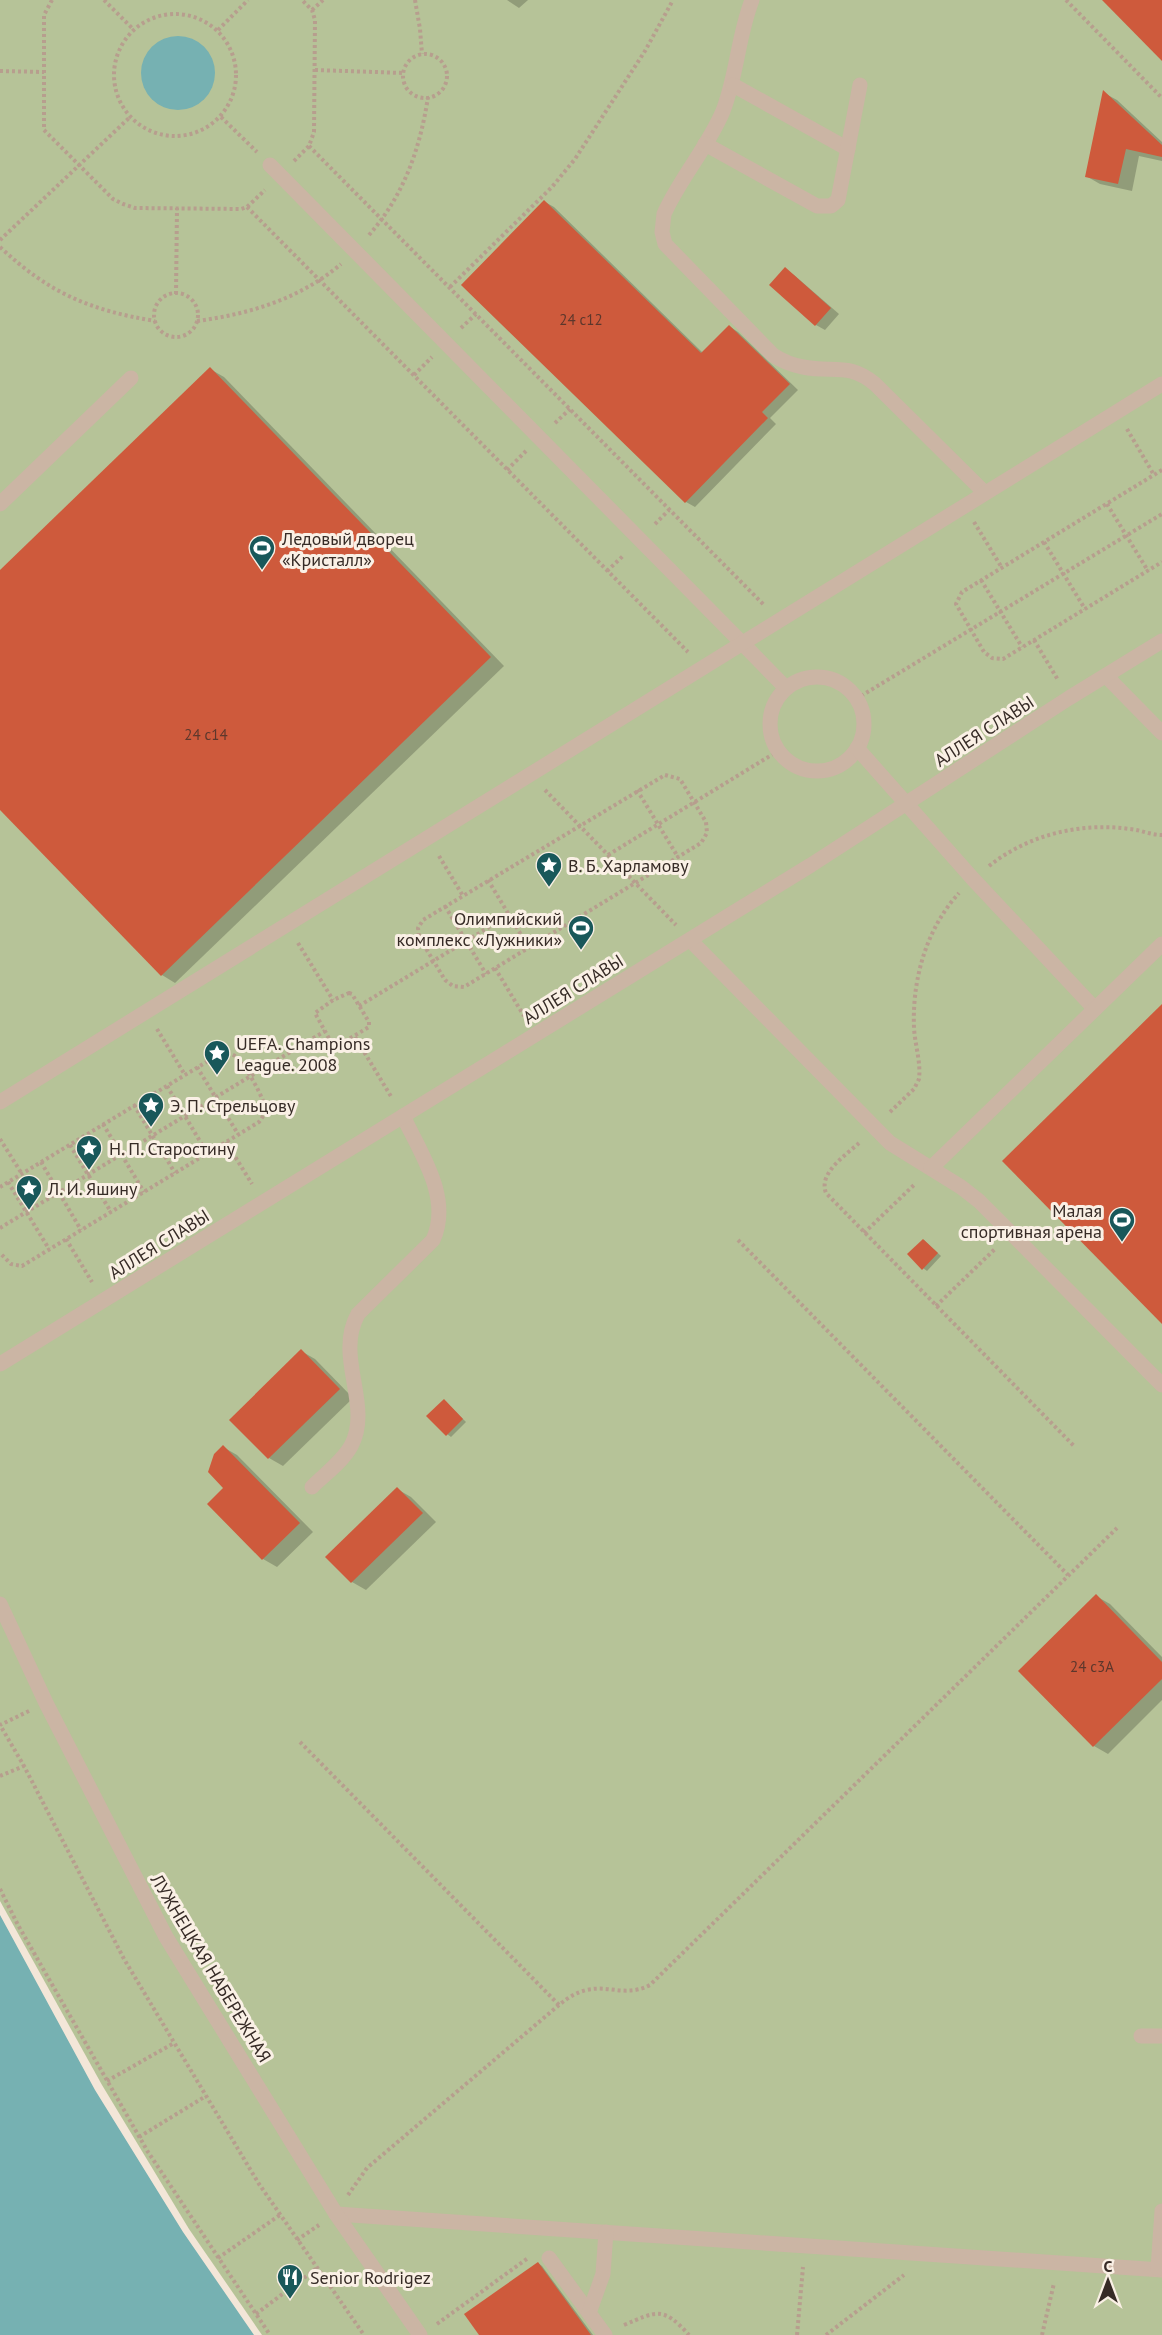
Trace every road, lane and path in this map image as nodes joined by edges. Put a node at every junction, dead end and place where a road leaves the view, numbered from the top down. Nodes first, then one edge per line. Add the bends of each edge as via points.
1 (52, 0) edge
2 (104, 0) edge
3 (249, 0) edge
4 (302, 0) edge
5 (323, 0) edge
6 (415, 0) edge
7 (673, 0) edge
8 (752, 0) edge
9 (1066, 0) edge
10 (312, 10) junction
11 (133, 29) junction
12 (218, 30) junction
13 (422, 54) junction
14 (315, 70) junction
15 (0, 71) edge
16 (44, 72) junction
17 (404, 73) junction
18 (732, 85) junction
19 (860, 85) dead end
20 (1162, 98) edge
21 (221, 117) junction
22 (129, 118) junction
23 (705, 144) junction
24 (309, 146) junction
25 (848, 149) junction
26 (79, 165) junction
27 (274, 171) junction
28 (247, 207) junction
29 (177, 208) junction
30 (0, 240) edge
31 (0, 247) edge
32 (450, 287) junction
33 (176, 294) junction
34 (155, 321) junction
35 (131, 378) dead end
36 (1162, 384) edge
37 (1116, 412) junction
38 (1162, 470) edge
39 (1154, 475) junction
40 (985, 493) junction
41 (0, 504) edge
42 (1107, 504) junction
43 (964, 506) junction
44 (1162, 514) edge
45 (1126, 535) junction
46 (1044, 542) junction
47 (1162, 562) edge
48 (1002, 568) junction
49 (1148, 571) junction
50 (1064, 573) junction
51 (981, 580) junction
52 (1085, 609) junction
53 (1000, 612) junction
54 (779, 620) junction
55 (970, 630) junction
56 (1034, 640) junction
57 (1162, 641) edge
58 (742, 643) junction
59 (1022, 647) junction
60 (703, 667) junction
61 (1106, 676) junction
62 (786, 688) junction
63 (1069, 698) junction
64 (856, 699) junction
65 (1162, 733) edge
66 (857, 748) junction
67 (778, 751) junction
68 (530, 774) junction
69 (637, 790) junction
70 (694, 803) junction
71 (906, 804) junction
72 (579, 825) junction
73 (658, 825) junction
74 (1162, 835) edge
75 (428, 837) junction
76 (608, 855) junction
77 (678, 857) junction
78 (973, 879) junction
79 (488, 880) junction
80 (635, 883) junction
81 (463, 896) junction
82 (446, 906) junction
83 (509, 915) junction
84 (287, 924) junction
85 (690, 940) junction
86 (466, 941) junction
87 (1162, 944) edge
88 (529, 948) junction
89 (434, 961) junction
90 (495, 968) junction
91 (486, 974) junction
92 (333, 1000) junction
93 (359, 1006) junction
94 (1095, 1009) junction
95 (146, 1011) junction
96 (324, 1031) junction
97 (536, 1035) junction
98 (355, 1037) junction
99 (198, 1067) junction
100 (185, 1075) junction
101 (249, 1077) junction
102 (167, 1086) junction
103 (216, 1097) junction
104 (0, 1102) edge
105 (134, 1105) junction
106 (185, 1116) junction
107 (403, 1116) junction
108 (104, 1124) junction
109 (875, 1127) junction
110 (238, 1134) junction
111 (153, 1136) junction
112 (0, 1139) edge
113 (226, 1142) junction
114 (70, 1145) junction
115 (207, 1153) junction
116 (122, 1155) junction
117 (41, 1162) junction
118 (931, 1168) junction
119 (175, 1173) junction
120 (21, 1174) junction
121 (88, 1174) junction
122 (8, 1182) junction
123 (0, 1187) edge
124 (144, 1192) junction
125 (59, 1193) junction
126 (263, 1202) junction
127 (27, 1212) junction
128 (111, 1212) junction
129 (0, 1228) edge
130 (81, 1230) junction
131 (864, 1233) junction
132 (1011, 1233) junction
133 (66, 1239) junction
134 (738, 1240) dead end
135 (49, 1249) junction
136 (0, 1253) edge
137 (103, 1301) junction
138 (936, 1306) junction
139 (0, 1364) edge
140 (1162, 1385) edge
141 (1074, 1446) dead end
142 (312, 1487) dead end
143 (1117, 1528) dead end
144 (1068, 1575) junction
145 (0, 1604) edge
146 (46, 1703) junction
147 (0, 1725) edge
148 (300, 1742) dead end
149 (24, 1766) junction
150 (0, 1776) edge
151 (0, 1889) edge
152 (559, 2005) junction
153 (1141, 2036) dead end
154 (1162, 2036) edge
155 (174, 2043) junction
156 (107, 2080) junction
157 (206, 2096) junction
158 (139, 2137) junction
159 (1162, 2211) edge
160 (336, 2214) junction
161 (280, 2215) junction
162 (606, 2232) junction
163 (218, 2258) junction
164 (549, 2258) joint
165 (1059, 2263) junction
166 (803, 2267) dead end
167 (317, 2268) junction
168 (1160, 2270) edge
169 (879, 2294) dead end
170 (589, 2313) junction
171 (256, 2314) junction
172 (637, 2319) dead end
173 (425, 2332) edge
174 (270, 2335) edge
175 (364, 2335) edge
176 (605, 2335) edge
177 (689, 2335) edge
178 (797, 2335) edge
179 (826, 2335) edge
180 (1042, 2335) edge

1 - 16 path via 44,15
2 - 11 path
3 - 12 path
4 - 10 path
5 - 10 path
6 - 13 path
7 - 32 path via 645,51 569,167
8 - 18 street
9 - 20 path
10 - 14 path
11 - 12 path via 153,17 176,13 198,18
11 - 22 path via 118,49 112,73 116,97
12 - 21 path via 231,50 237,73 233,96
13 - 17 path via 410,60
13 - 17 path via 434,56 443,64 447,76 439,92 428,97 415,95 406,86
14 - 17 path
14 - 24 path via 314,135
15 - 16 path
16 - 26 path via 44,130
18 - 23 street
18 - 25 street
19 - 25 street
21 - 22 path via 200,132 176,138 150,132
21 - 27 path
22 - 26 path
23 - 25 street via 826,208 838,200
23 - 40 street via 664,214 662,232 670,251 773,355 805,368 853,370 868,378
24 - 27 path
24 - 32 path
26 - 29 path via 123,204 135,208
26 - 30 path
27 - 28 path
27 - 58 street
28 - 29 path
28 - 60 path
29 - 33 path
31 - 34 path via 22,268 85,304
32 - 54 path
33 - 34 path via 161,300 155,310
33 - 34 path via 191,300 197,310 192,330 173,337
35 - 41 street
36 - 37 street
37 - 39 path
37 - 40 street
38 - 39 path
39 - 42 path
40 - 43 street
42 - 45 path
42 - 46 path
43 - 48 path
43 - 54 street
44 - 45 path
45 - 49 path
45 - 50 path
46 - 48 path
46 - 50 path
47 - 49 path
48 - 51 path
49 - 52 path
50 - 52 path
50 - 53 path
51 - 53 path
51 - 55 path via 957,600
52 - 56 path
53 - 55 path
53 - 59 path
54 - 58 street
55 - 59 path via 992,658 1002,659
55 - 64 path
56 - 59 path
56 - 63 path
57 - 61 street, АЛЛЕЯ СЛАВЫ
58 - 60 street
58 - 62 street
60 - 68 street
61 - 63 street, АЛЛЕЯ СЛАВЫ
61 - 65 street
62 - 64 street via 811,677 824,678 837,681
62 - 67 street via 775,701 770,718 771,736
63 - 71 street, АЛЛЕЯ СЛАВЫ
64 - 66 street via 863,724
66 - 67 street via 837,766 825,770 799,768
66 - 71 street
67 - 70 path
68 - 72 path
68 - 75 street
69 - 70 path via 660,776 670,775 680,779
69 - 72 path
69 - 73 path
70 - 73 path
70 - 77 path via 706,822 707,834
71 - 78 street
71 - 85 street, АЛЛЕЯ СЛАВЫ
72 - 76 path
72 - 79 path
73 - 76 path
73 - 77 path
74 - 78 path via 1109,827 1058,832 1016,848
75 - 81 path
75 - 84 street
76 - 80 path
77 - 80 path
78 - 94 street
78 - 109 path via 943,915 925,950 913,1014 917,1084
79 - 81 path
79 - 83 path
80 - 85 path
80 - 88 path
81 - 82 path
82 - 86 path
82 - 89 path via 423,920 418,928 419,937
83 - 86 path
83 - 88 path
84 - 92 path
84 - 95 street
85 - 97 street, АЛЛЕЯ СЛАВЫ
85 - 109 street
86 - 89 path
86 - 91 path
87 - 94 street
88 - 90 path
89 - 91 path via 453,986 464,987
89 - 93 path
90 - 91 path
90 - 97 path
92 - 93 path via 352,994
92 - 96 path via 315,1014
93 - 98 path via 369,1025
94 - 118 street
95 - 100 path
95 - 104 street
96 - 98 path via 337,1046
96 - 101 path
97 - 107 street, АЛЛЕЯ СЛАВЫ
98 - 107 path
99 - 100 path
99 - 101 path via 229,1053 238,1058
99 - 103 path
100 - 102 path
101 - 103 path
101 - 110 path via 264,1101 266,1112 259,1122
102 - 105 path
102 - 106 path
103 - 106 path
103 - 110 path
105 - 108 path
105 - 111 path
106 - 111 path
106 - 115 path
107 - 126 street, АЛЛЕЯ СЛАВЫ
107 - 142 street via 439,1195 441,1214 433,1240 354,1322 348,1347 357,1413 355,1435 345,1454
108 - 114 path
108 - 116 path
109 - 118 street via 890,1143
109 - 131 path via 826,1174 824,1184 829,1197
110 - 113 path
111 - 116 path
111 - 119 path
112 - 120 path
113 - 115 path
113 - 126 path
114 - 117 path
114 - 121 path
115 - 119 path
116 - 121 path
116 - 124 path
117 - 120 path
117 - 125 path
118 - 131 path
118 - 132 street via 979,1201
119 - 124 path
120 - 122 path
121 - 125 path
121 - 128 path
122 - 123 path
122 - 127 path
124 - 128 path
125 - 127 path
125 - 130 path
126 - 137 street, АЛЛЕЯ СЛАВЫ
127 - 129 path
127 - 135 path
128 - 130 path
130 - 133 path
131 - 138 path
132 - 138 path
132 - 140 street
133 - 135 path
133 - 137 path
134 - 144 path
135 - 136 path via 22,1266 11,1264
137 - 139 street, АЛЛЕЯ СЛАВЫ
138 - 141 path
143 - 144 path
144 - 152 path via 650,1985 633,1990 588,1989
145 - 146 street, ЛУЖНЕЦКАЯ НАБЕРЕЖНАЯ
146 - 147 path
146 - 160 street, ЛУЖНЕЦКАЯ НАБЕРЕЖНАЯ via 166,1937
147 - 149 path
148 - 152 path
149 - 150 path
149 - 155 path via 124,1959
151 - 156 path
152 - 160 path via 368,2168
153 - 154 street
155 - 156 path
155 - 157 path
156 - 158 path
157 - 158 path
157 - 161 path
158 - 163 path
159 - 168 street
160 - 162 street
160 - 173 street, ЛУЖНЕЦКАЯ НАБЕРЕЖНАЯ
161 - 163 path
161 - 167 path
162 - 165 street
162 - 170 street via 603,2274
163 - 171 path
164 - 170 street
164 - 173 path via 533,2255
165 - 168 street
165 - 180 path
166 - 178 path
167 - 171 path
167 - 175 path
169 - 179 path
170 - 176 street
171 - 174 path
172 - 177 path via 664,2314 675,2319

